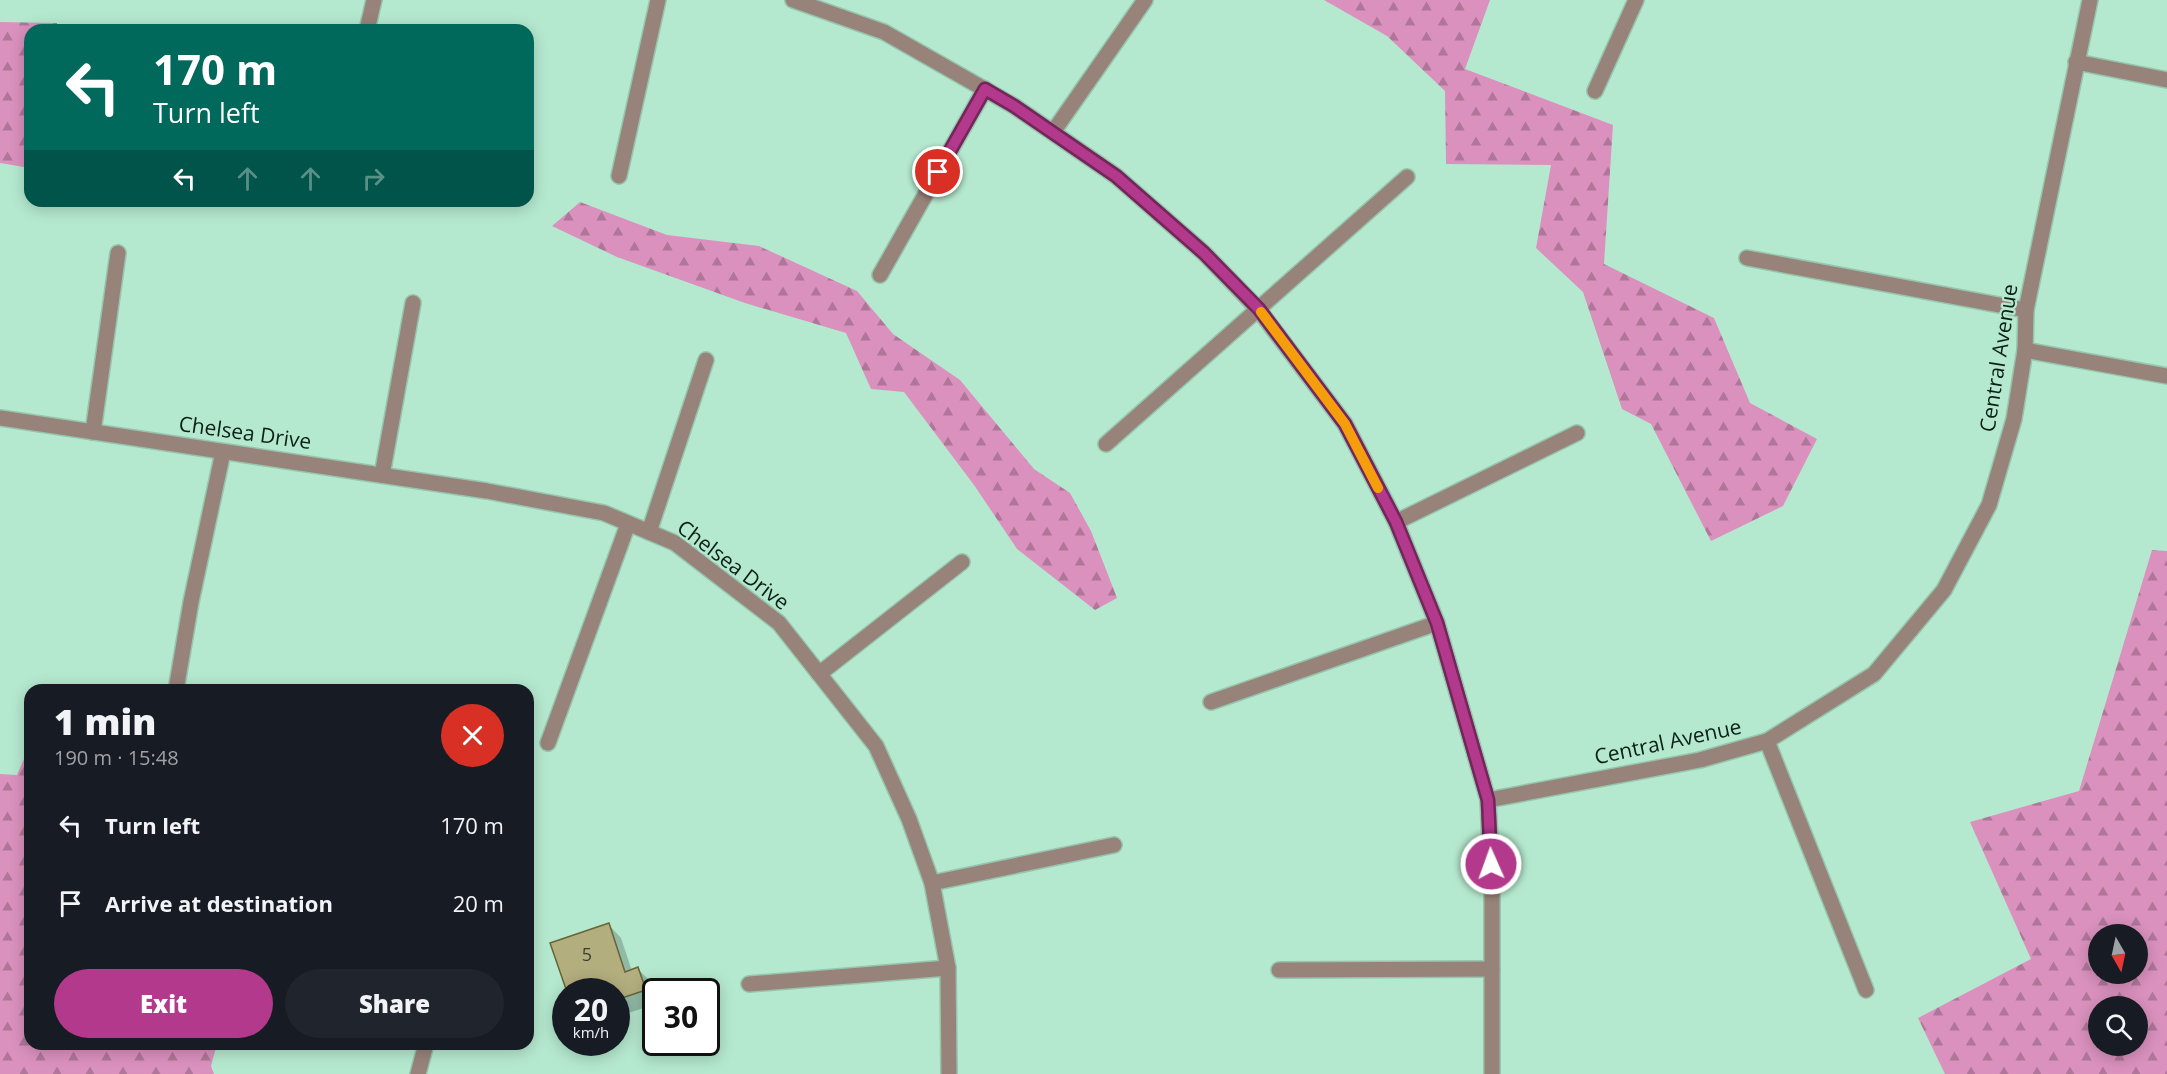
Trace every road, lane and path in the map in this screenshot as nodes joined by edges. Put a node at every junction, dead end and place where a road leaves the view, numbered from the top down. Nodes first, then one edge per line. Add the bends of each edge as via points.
1 (374, 0) edge
2 (658, 0) edge
3 (793, 0) edge
4 (1145, 0) edge
5 (1636, 0) edge
6 (2090, 0) edge
7 (809, 3) edge
8 (369, 24) edge
9 (2076, 62) junction
10 (2167, 80) edge
11 (985, 89) junction
12 (1595, 91) dead end
13 (1053, 132) junction
14 (619, 176) dead end
15 (1407, 177) dead end
16 (118, 253) dead end
17 (1747, 258) dead end
18 (880, 275) dead end
19 (413, 303) dead end
20 (1259, 309) junction
21 (2026, 310) junction
22 (2025, 350) junction
23 (706, 360) dead end
24 (2167, 376) edge
25 (0, 418) edge
26 (93, 432) junction
27 (1577, 433) dead end
28 (1106, 444) dead end
29 (223, 452) junction
30 (382, 475) junction
31 (1396, 522) junction
32 (628, 524) junction
33 (649, 532) junction
34 (962, 562) dead end
35 (1437, 623) junction
36 (819, 674) junction
37 (177, 684) edge
38 (1211, 702) dead end
39 (1767, 741) junction
40 (548, 743) dead end
41 (1488, 800) junction
42 (1114, 845) dead end
43 (932, 884) junction
44 (948, 968) junction
45 (1492, 969) junction
46 (1278, 970) dead end
47 (749, 984) dead end
48 (1866, 990) dead end
49 (424, 1050) edge
50 (418, 1074) edge
51 (949, 1074) edge
52 (1492, 1074) edge

1 - 8 street
2 - 14 street
3 - 7 street
4 - 13 street
5 - 12 street
6 - 9 street, Central Avenue
7 - 11 street via 884,32
9 - 10 street
9 - 21 street, Central Avenue
11 - 13 street
11 - 18 street
13 - 20 street via 1116,176 1204,253
15 - 20 street
16 - 26 street
17 - 21 street
19 - 30 street
20 - 28 street
20 - 31 street via 1345,424
21 - 22 street, Central Avenue
22 - 24 street
22 - 39 street, Central Avenue via 2014,419 1989,505 1944,590 1874,674
23 - 33 street
25 - 26 street, Chelsea Drive
26 - 29 street, Chelsea Drive
27 - 31 street
29 - 30 street, Chelsea Drive
29 - 37 street
30 - 32 street, Chelsea Drive via 604,513
31 - 35 street
32 - 33 street, Chelsea Drive
32 - 40 street
33 - 36 street, Chelsea Drive via 675,543 778,623
34 - 36 street
35 - 38 street
35 - 41 street
36 - 43 street, Chelsea Drive via 876,746 909,819
39 - 41 street, Central Avenue via 1701,760
39 - 48 street
41 - 45 street
42 - 43 street
43 - 44 street, Chelsea Drive
44 - 47 street
44 - 51 street, Chelsea Drive
45 - 46 street
45 - 52 street
49 - 50 street

